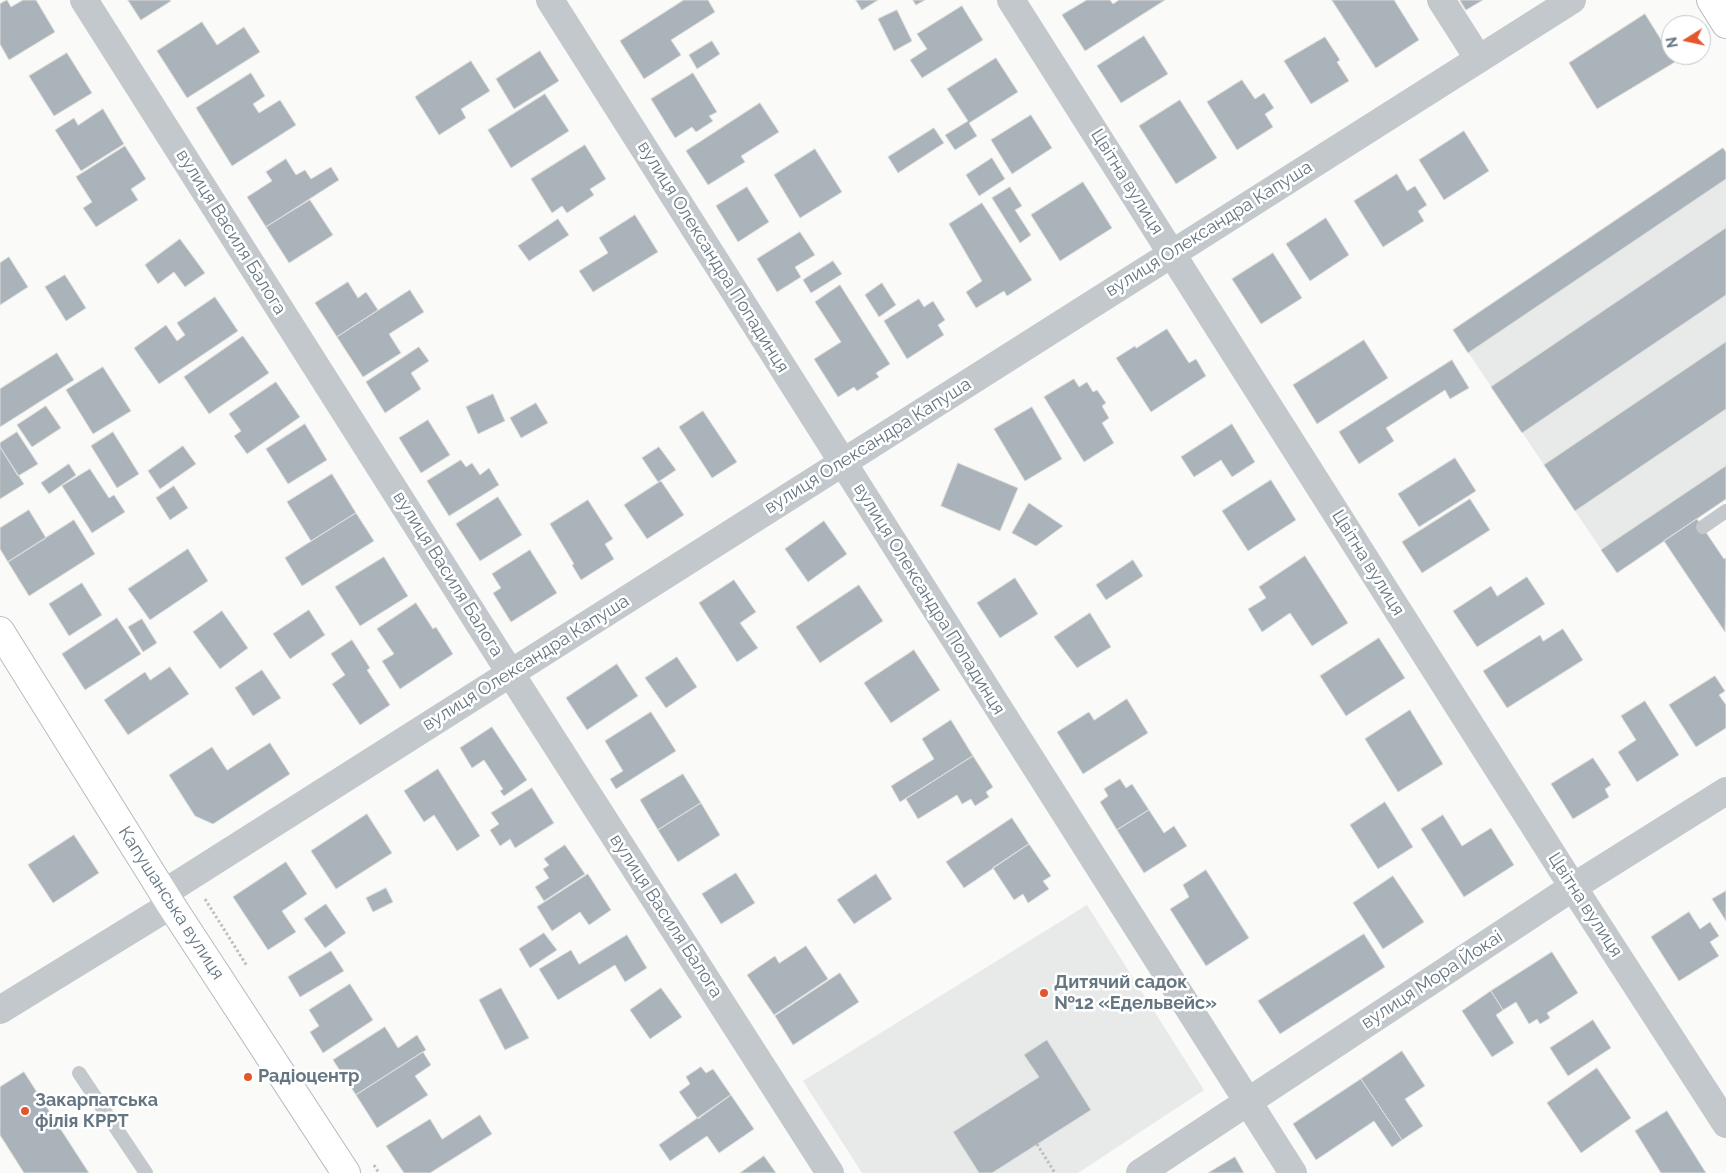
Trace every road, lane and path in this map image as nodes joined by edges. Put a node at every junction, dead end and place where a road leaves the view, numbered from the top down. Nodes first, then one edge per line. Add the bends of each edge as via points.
1 (84, 0) edge
2 (550, 0) edge
3 (1012, 0) edge
4 (1441, 0) edge
5 (1572, 0) edge
6 (1711, 0) edge
7 (1726, 24) edge
8 (1478, 58) junction
9 (1172, 253) junction
10 (842, 462) junction
11 (1726, 511) edge
12 (1703, 527) dead end
13 (0, 631) edge
14 (510, 673) junction
15 (1726, 791) edge
16 (1573, 887) junction
17 (168, 899) junction
18 (0, 1010) edge
19 (79, 1073) dead end
20 (1248, 1102) junction
21 (1726, 1124) edge
22 (1037, 1144) dead end
23 (342, 1171) edge
24 (146, 1173) edge
25 (830, 1173) edge
26 (1055, 1173) edge
27 (1140, 1173) edge
28 (1293, 1173) edge

1 - 14 street, вулиця Василя Балога
2 - 10 street, вулиця Олександра Попадинця
3 - 9 street, Цвітна вулиця
4 - 8 street
5 - 8 street, вулиця Олександра Капуша
6 - 7 street
8 - 9 street, вулиця Олександра Капуша
9 - 10 street, вулиця Олександра Капуша
9 - 16 street, Цвітна вулиця
10 - 14 street, вулиця Олександра Капуша
10 - 20 street, вулиця Олександра Попадинця
11 - 12 lane
13 - 17 street, Капушанська вулиця
14 - 17 street, вулиця Олександра Капуша
14 - 25 street, вулиця Василя Балога
15 - 16 street, вулиця Мора Йокаі
16 - 20 street, вулиця Мора Йокаі
16 - 21 street, Цвітна вулиця
17 - 18 street, вулиця Олександра Капуша
17 - 23 street, Капушанська вулиця
19 - 24 lane
20 - 27 street, вулиця Мора Йокаі
20 - 28 street, вулиця Олександра Попадинця
22 - 26 path

